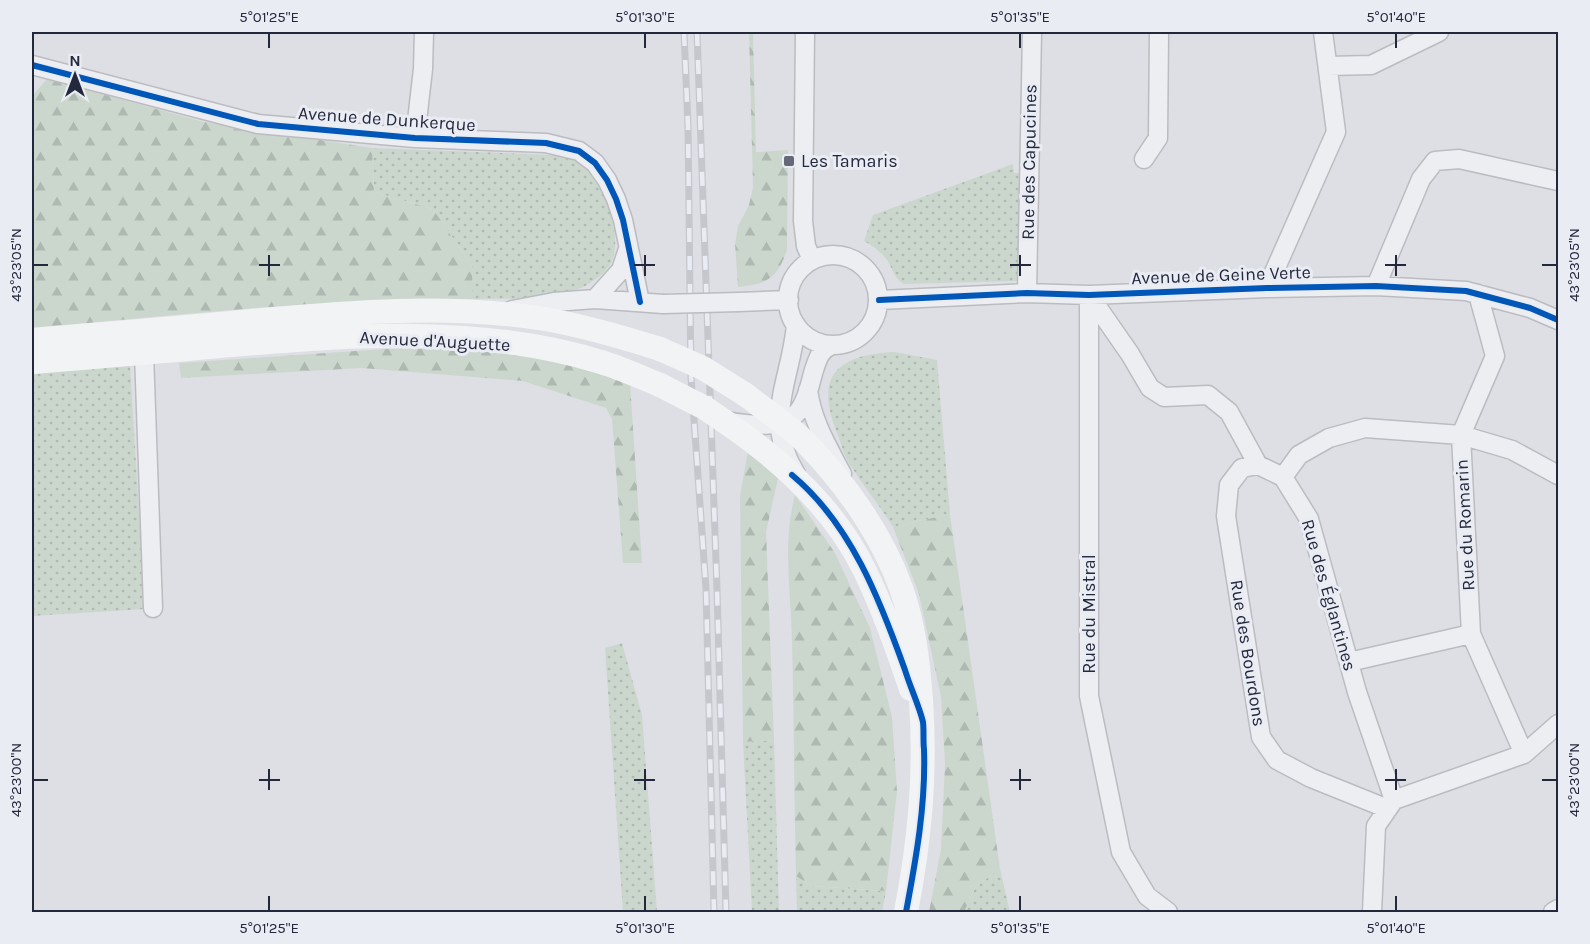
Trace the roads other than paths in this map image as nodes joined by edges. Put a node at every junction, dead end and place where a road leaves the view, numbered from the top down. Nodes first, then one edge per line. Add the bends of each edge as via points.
1 (424, 32) edge
2 (805, 32) edge
3 (1032, 32) edge
4 (1159, 32) edge
5 (1323, 32) edge
6 (1439, 32) edge
7 (32, 65) edge
8 (1328, 66) junction
9 (415, 138) junction
10 (1144, 159) dead end
11 (1558, 181) edge
12 (628, 247) junction
13 (812, 260) junction
14 (1376, 286) junction
15 (1267, 288) junction
16 (1027, 293) junction
17 (1478, 294) junction
18 (1089, 295) junction
19 (595, 299) junction
20 (789, 300) junction
21 (879, 300) junction
22 (640, 302) junction
23 (489, 314) junction
24 (1558, 320) edge
25 (796, 325) junction
26 (32, 340) edge
27 (832, 345) junction
28 (144, 353) junction
29 (32, 362) edge
30 (808, 390) junction
31 (780, 423) junction
32 (740, 428) junction
33 (1461, 435) junction
34 (1258, 465) junction
35 (1558, 475) edge
36 (1283, 477) junction
37 (802, 484) junction
38 (866, 518) junction
39 (153, 608) dead end
40 (1471, 634) junction
41 (1349, 662) junction
42 (923, 722) junction
43 (1558, 724) edge
44 (1524, 754) junction
45 (1391, 805) junction
46 (1558, 909) edge
47 (906, 912) edge
48 (1168, 912) edge
49 (1372, 912) edge
50 (1553, 912) edge

1 - 9 street
2 - 13 street via 803,220
3 - 16 street, Rue des Capucines
4 - 10 street via 1158,138
5 - 8 street
6 - 8 street via 1371,65
7 - 9 street, Avenue de Dunkerque via 251,123
8 - 15 street via 1336,132
9 - 12 street, Avenue de Dunkerque via 546,143 579,151 595,163 607,180 623,220
11 - 14 street via 1459,159 1435,161 1420,179
12 - 19 street via 621,270
12 - 22 street, Avenue de Dunkerque
13 - 20 street via 795,276
13 - 21 street via 847,256 860,263 870,274
14 - 15 street, Avenue de Geine Verte
14 - 17 street, Avenue de Geine Verte
15 - 18 street, Avenue de Geine Verte
16 - 18 street, Avenue de Geine Verte
16 - 21 street, Avenue de Geine Verte
17 - 24 street, Avenue de Geine Verte
17 - 33 street, Rue du Romarin via 1495,356
18 - 34 street via 1150,388 1164,397 1208,395 1229,412
18 - 48 street, Rue du Mistral via 1089,696 1121,852 1147,896
19 - 22 street
19 - 23 street
20 - 22 street, bridge
20 - 25 street
21 - 27 street via 871,324 861,335
23 - 26 main road, Avenue d'Auguette via 335,314
23 - 31 main road, Avenue d'Auguette, bridge via 544,319 660,349 703,368 746,395
25 - 27 street via 803,335
25 - 31 street via 781,391
27 - 30 street via 818,356
28 - 29 main road, Avenue d'Auguette
28 - 32 main road, Avenue d'Auguette, bridge via 393,335 507,342 600,362 660,385
28 - 39 street
30 - 31 street via 800,410
30 - 38 street via 823,437
31 - 32 street
31 - 37 street via 788,461
31 - 38 main road, Avenue d'Auguette via 807,445
32 - 37 main road, Avenue d'Auguette
33 - 35 street via 1512,450
33 - 36 street via 1365,428 1329,438 1299,456
33 - 40 street, Rue du Romarin
34 - 36 street
34 - 45 street, Rue des Bourdons via 1242,468 1229,485 1226,516 1260,737 1277,760 1311,778
36 - 41 street, Rue des Églantines via 1310,519
37 - 42 main road, Avenue d'Auguette via 846,538 864,568
38 - 42 main road, Avenue d'Auguette via 891,564 909,614
40 - 41 street
40 - 44 street, Rue du Romarin
41 - 45 street, Rue des Églantines
42 - 47 main road via 923,799
43 - 44 street
44 - 45 street
45 - 49 street via 1376,826
46 - 50 street

